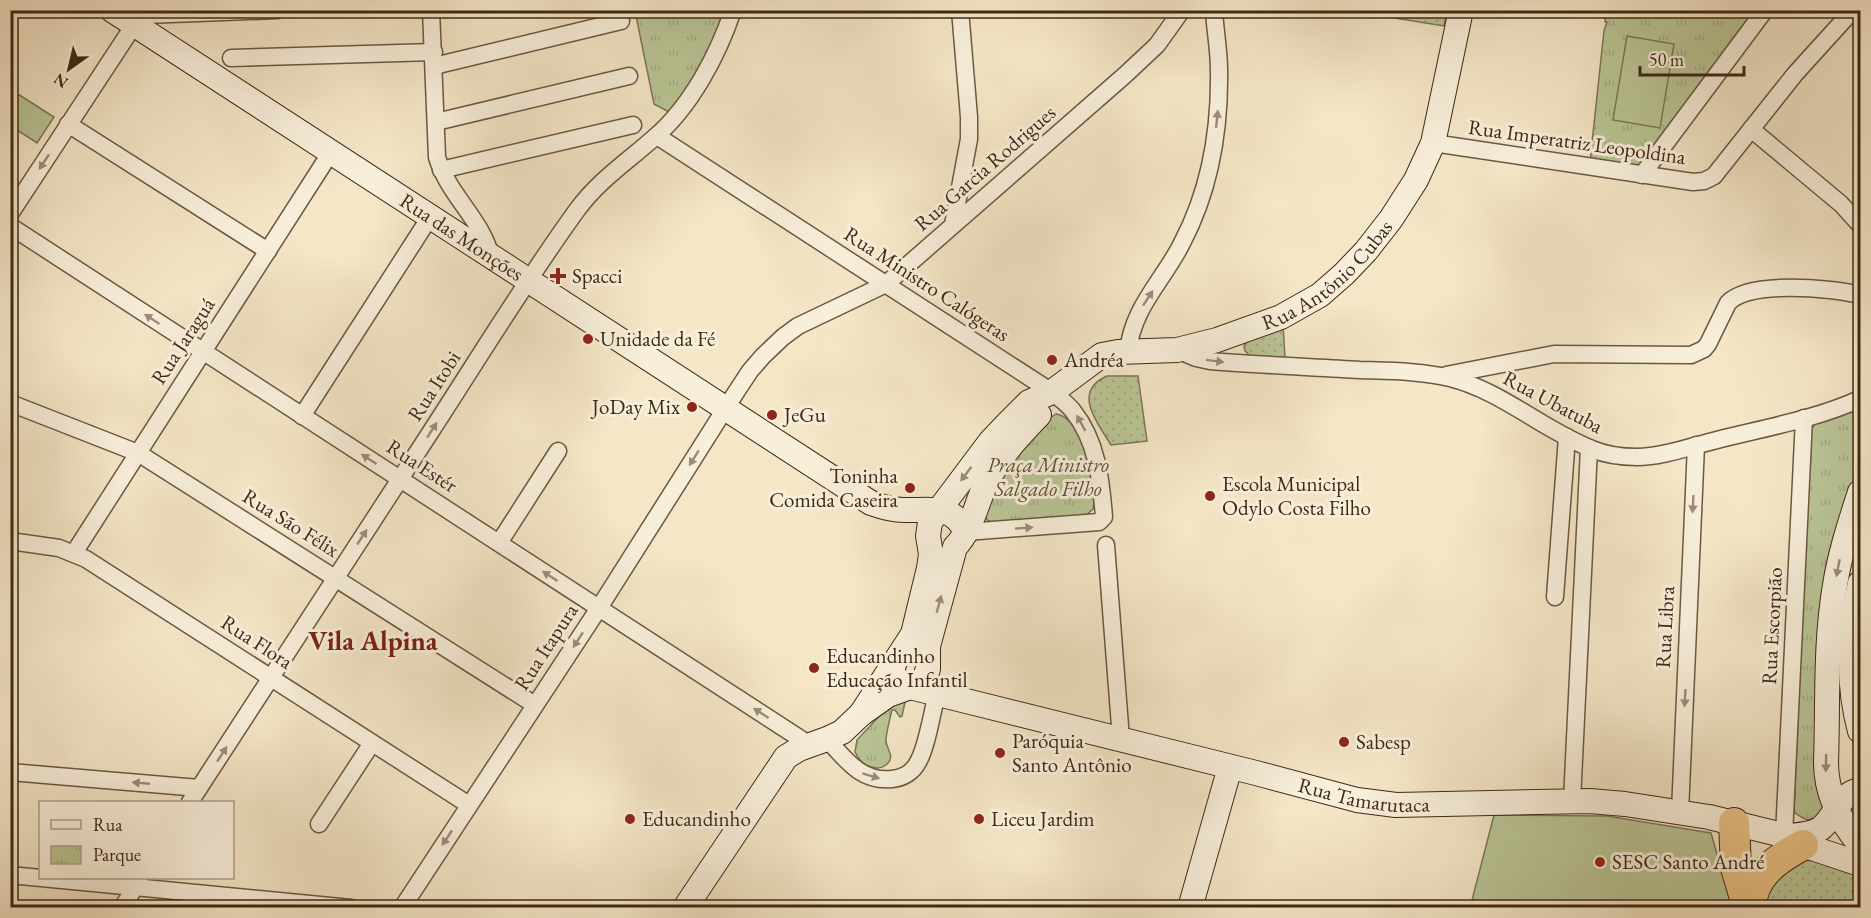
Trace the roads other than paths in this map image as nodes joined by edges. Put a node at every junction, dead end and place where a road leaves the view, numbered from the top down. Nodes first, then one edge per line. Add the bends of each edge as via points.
1 (277, 10) edge
2 (431, 10) edge
3 (733, 10) edge
4 (960, 10) edge
5 (1214, 10) edge
6 (1461, 10) edge
7 (1765, 10) edge
8 (1853, 10) edge
9 (1182, 11) edge
10 (124, 19) edge
11 (621, 21) dead end
12 (231, 58) dead end
13 (434, 59) junction
14 (629, 76) dead end
15 (436, 122) junction
16 (68, 124) junction
17 (633, 125) dead end
18 (1751, 129) junction
19 (657, 136) junction
20 (1433, 143) junction
21 (331, 152) junction
22 (441, 170) junction
23 (1642, 174) junction
24 (10, 214) edge
25 (430, 217) junction
26 (953, 225) junction
27 (1860, 225) edge
28 (10, 226) edge
29 (268, 251) junction
30 (491, 257) junction
31 (529, 281) junction
32 (886, 284) junction
33 (1860, 295) edge
34 (1231, 336) junction
35 (1177, 350) junction
36 (203, 352) junction
37 (1128, 352) junction
38 (1254, 364) junction
39 (1439, 376) junction
40 (1052, 392) junction
41 (1860, 399) edge
42 (10, 403) edge
43 (726, 409) junction
44 (302, 416) junction
45 (1804, 418) junction
46 (1567, 437) junction
47 (1696, 445) junction
48 (1589, 448) junction
49 (558, 452) dead end
50 (138, 453) junction
51 (400, 479) junction
52 (1860, 492) edge
53 (871, 503) junction
54 (938, 510) junction
55 (960, 540) junction
56 (10, 541) edge
57 (499, 543) junction
58 (929, 543) junction
59 (1106, 545) dead end
60 (74, 553) junction
61 (335, 578) junction
62 (1860, 583) edge
63 (1555, 597) dead end
64 (599, 608) junction
65 (898, 660) junction
66 (927, 665) junction
67 (272, 678) junction
68 (910, 687) junction
69 (944, 695) junction
70 (535, 705) junction
71 (861, 714) junction
72 (1860, 731) edge
73 (1121, 739) junction
74 (819, 742) junction
75 (372, 743) junction
76 (1230, 767) junction
77 (10, 772) edge
78 (1860, 790) edge
79 (194, 795) edge
80 (1572, 801) junction
81 (469, 805) junction
82 (1835, 808) junction
83 (1680, 812) junction
84 (1734, 823) junction
85 (319, 824) dead end
86 (1791, 839) junction
87 (1860, 845) edge
88 (1860, 864) edge
89 (10, 876) edge
90 (39, 877) edge
91 (74, 879) edge
92 (138, 882) edge
93 (122, 908) edge
94 (351, 908) edge
95 (402, 908) edge
96 (685, 908) edge
97 (1190, 908) edge
98 (1750, 908) edge

1 - 10 street
2 - 13 street
3 - 19 street, Rua Itobi via 707,70
4 - 26 street via 969,139
37 -> 5 street via 1129,335 1137,315 1182,245 1204,187 1218,108
6 - 20 street, Rua Antônio Cubas
7 - 23 street
8 - 18 street, Rua Imperatriz Leopoldina
9 - 26 street, Rua Garcia Rodrigues via 1157,45 1125,75
10 - 16 street
10 - 21 street, Rua das Monções
11 - 13 street
12 - 13 street
13 - 15 street
14 - 15 street
15 - 22 street
16 -> 24 street
16 - 29 street
17 - 22 street
18 - 23 street, Rua Imperatriz Leopoldina via 1709,179 1693,182
18 - 27 street via 1841,204
19 - 31 street, Rua Itobi via 596,187
19 - 32 street, Rua Ministro Calógeras
20 - 23 street, Rua Imperatriz Leopoldina
20 - 34 street, Rua Antônio Cubas via 1406,198 1344,274 1320,295 1293,310
21 - 25 street, Rua das Monções
21 - 29 street, Rua Jaraguá
22 - 30 street via 483,234
25 - 30 street, Rua das Monções
25 - 44 street
26 - 32 street, Rua Garcia Rodrigues
36 -> 28 street, Rua Estér
29 - 36 street, Rua Jaraguá
30 - 31 street, Rua das Monções
31 - 43 street, Rua das Monções
51 -> 31 street, Rua Itobi
32 - 40 street, Rua Ministro Calógeras
32 - 43 street, Rua Garcia Rodrigues via 810,319 783,338 750,371
33 - 39 street via 1813,288 1742,293 1728,303 1704,349 1691,355 1554,354
34 - 35 street, Rua Antônio Cubas
34 - 38 street via 1239,353
35 - 37 street, Rua Antônio Cubas
35 -> 38 street, Rua Ubatuba via 1210,361
36 - 44 street, Rua Estér
36 - 50 street, Rua Jaraguá
37 - 40 street, Rua Antônio Cubas via 1095,359
38 - 39 street, Rua Ubatuba
39 - 46 street, Rua Ubatuba via 1481,389
40 -> 54 street, Rua Antônio Cubas via 1029,402 1007,424
40 - 55 street, Rua Antônio Cubas via 1041,413 1000,459
55 -> 40 street, Rua Ministro Calógeras via 1103,520 1100,475 1093,449 1074,412
41 - 45 street, Rua Ubatuba
42 - 50 street, Rua São Félix
43 - 53 street, Rua das Monções
43 -> 64 street, Rua Itapura
51 -> 44 street, Rua Estér
45 - 47 street, Rua Ubatuba
45 - 86 street, Rua Escorpião
46 - 48 street, Rua Ubatuba
46 - 63 street
47 - 48 street, Rua Ubatuba via 1639,457
47 -> 83 street, Rua Libra
48 - 80 street
49 - 57 street
50 - 60 street, Rua Jaraguá
50 - 61 street, Rua São Félix
51 - 57 street, Rua Estér
61 -> 51 street, Rua Itobi
52 -> 82 street via 1839,560 1832,611 1826,763
53 - 54 street, Rua das Monções via 893,510
53 - 58 street, Rua das Monções
54 - 55 street via 952,514 960,522
54 - 58 street via 930,522
55 - 58 street via 944,549
66 -> 55 street, Rua Antônio Cubas via 928,646
56 - 60 street, Rua Flora
64 -> 57 street, Rua Estér
58 - 65 street via 926,586 913,634
59 - 73 street
60 - 67 street, Rua Flora
61 - 67 street, Rua Itobi
61 - 70 street, Rua São Félix
62 - 72 street via 1852,667
64 -> 70 street, Rua Itapura
74 -> 64 street, Rua Estér
65 - 66 street via 912,650
65 - 68 street via 896,678
65 - 71 street
66 - 68 street via 924,679
66 - 69 street
67 - 75 street, Rua Flora
79 -> 67 street, Rua Itobi
68 - 69 street, Rua Tamarutaca
68 - 71 street via 888,695
69 - 73 street, Rua Tamarutaca
74 -> 69 street, Rua Estér via 868,777 899,778 913,770 921,758
70 - 81 street, Rua Itapura
71 - 74 street via 842,732
73 - 76 street, Rua Tamarutaca
74 - 96 street via 792,752 780,763
75 - 81 street, Rua Flora
75 - 85 street
76 - 80 street, Rua Tamarutaca via 1384,804
76 - 97 street
79 -> 77 street
78 - 82 street, Rua Tamarutaca via 1845,796
80 - 83 street, Rua Tamarutaca
81 -> 95 street, Rua Itapura
82 - 86 street, Rua Tamarutaca via 1817,830
82 - 87 street
83 - 84 street, Rua Tamarutaca
84 - 86 street, Rua Tamarutaca
84 - 98 highway via 1736,867
86 - 88 street, Rua Tamarutaca
86 - 98 highway via 1767,869 1754,891
89 - 90 street
91 - 92 street
92 - 93 street
92 - 94 street

